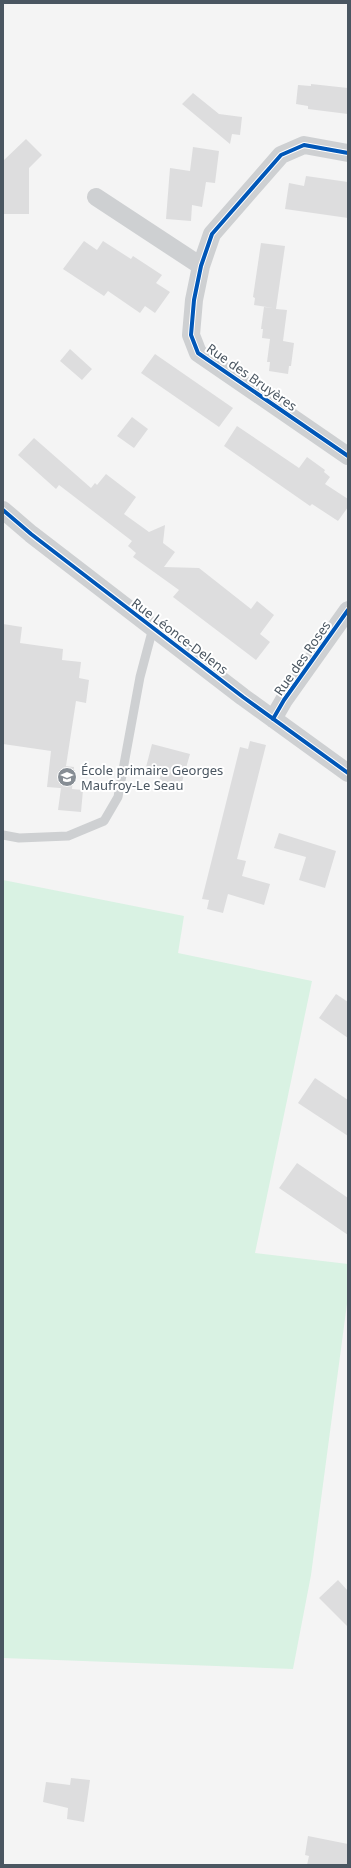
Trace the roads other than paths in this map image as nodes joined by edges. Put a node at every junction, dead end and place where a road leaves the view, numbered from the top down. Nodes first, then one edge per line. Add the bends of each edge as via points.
1 (348, 153) edge
2 (96, 197) dead end
3 (201, 266) junction
4 (348, 456) edge
5 (3, 510) edge
6 (348, 610) edge
7 (153, 628) junction
8 (273, 719) junction
9 (348, 773) edge
10 (3, 835) edge

1 - 3 street, Rue des Bruyères via 304,146 281,155 212,234
2 - 3 street
3 - 4 street, Rue des Bruyères via 194,300 191,335 198,353
5 - 7 street, Rue Léonce-Delens via 30,534
6 - 8 street, Rue des Roses
7 - 8 street, Rue Léonce-Delens
7 - 10 lane via 140,677 118,796 104,821 68,836 19,838
8 - 9 street, Rue Léonce-Delens

